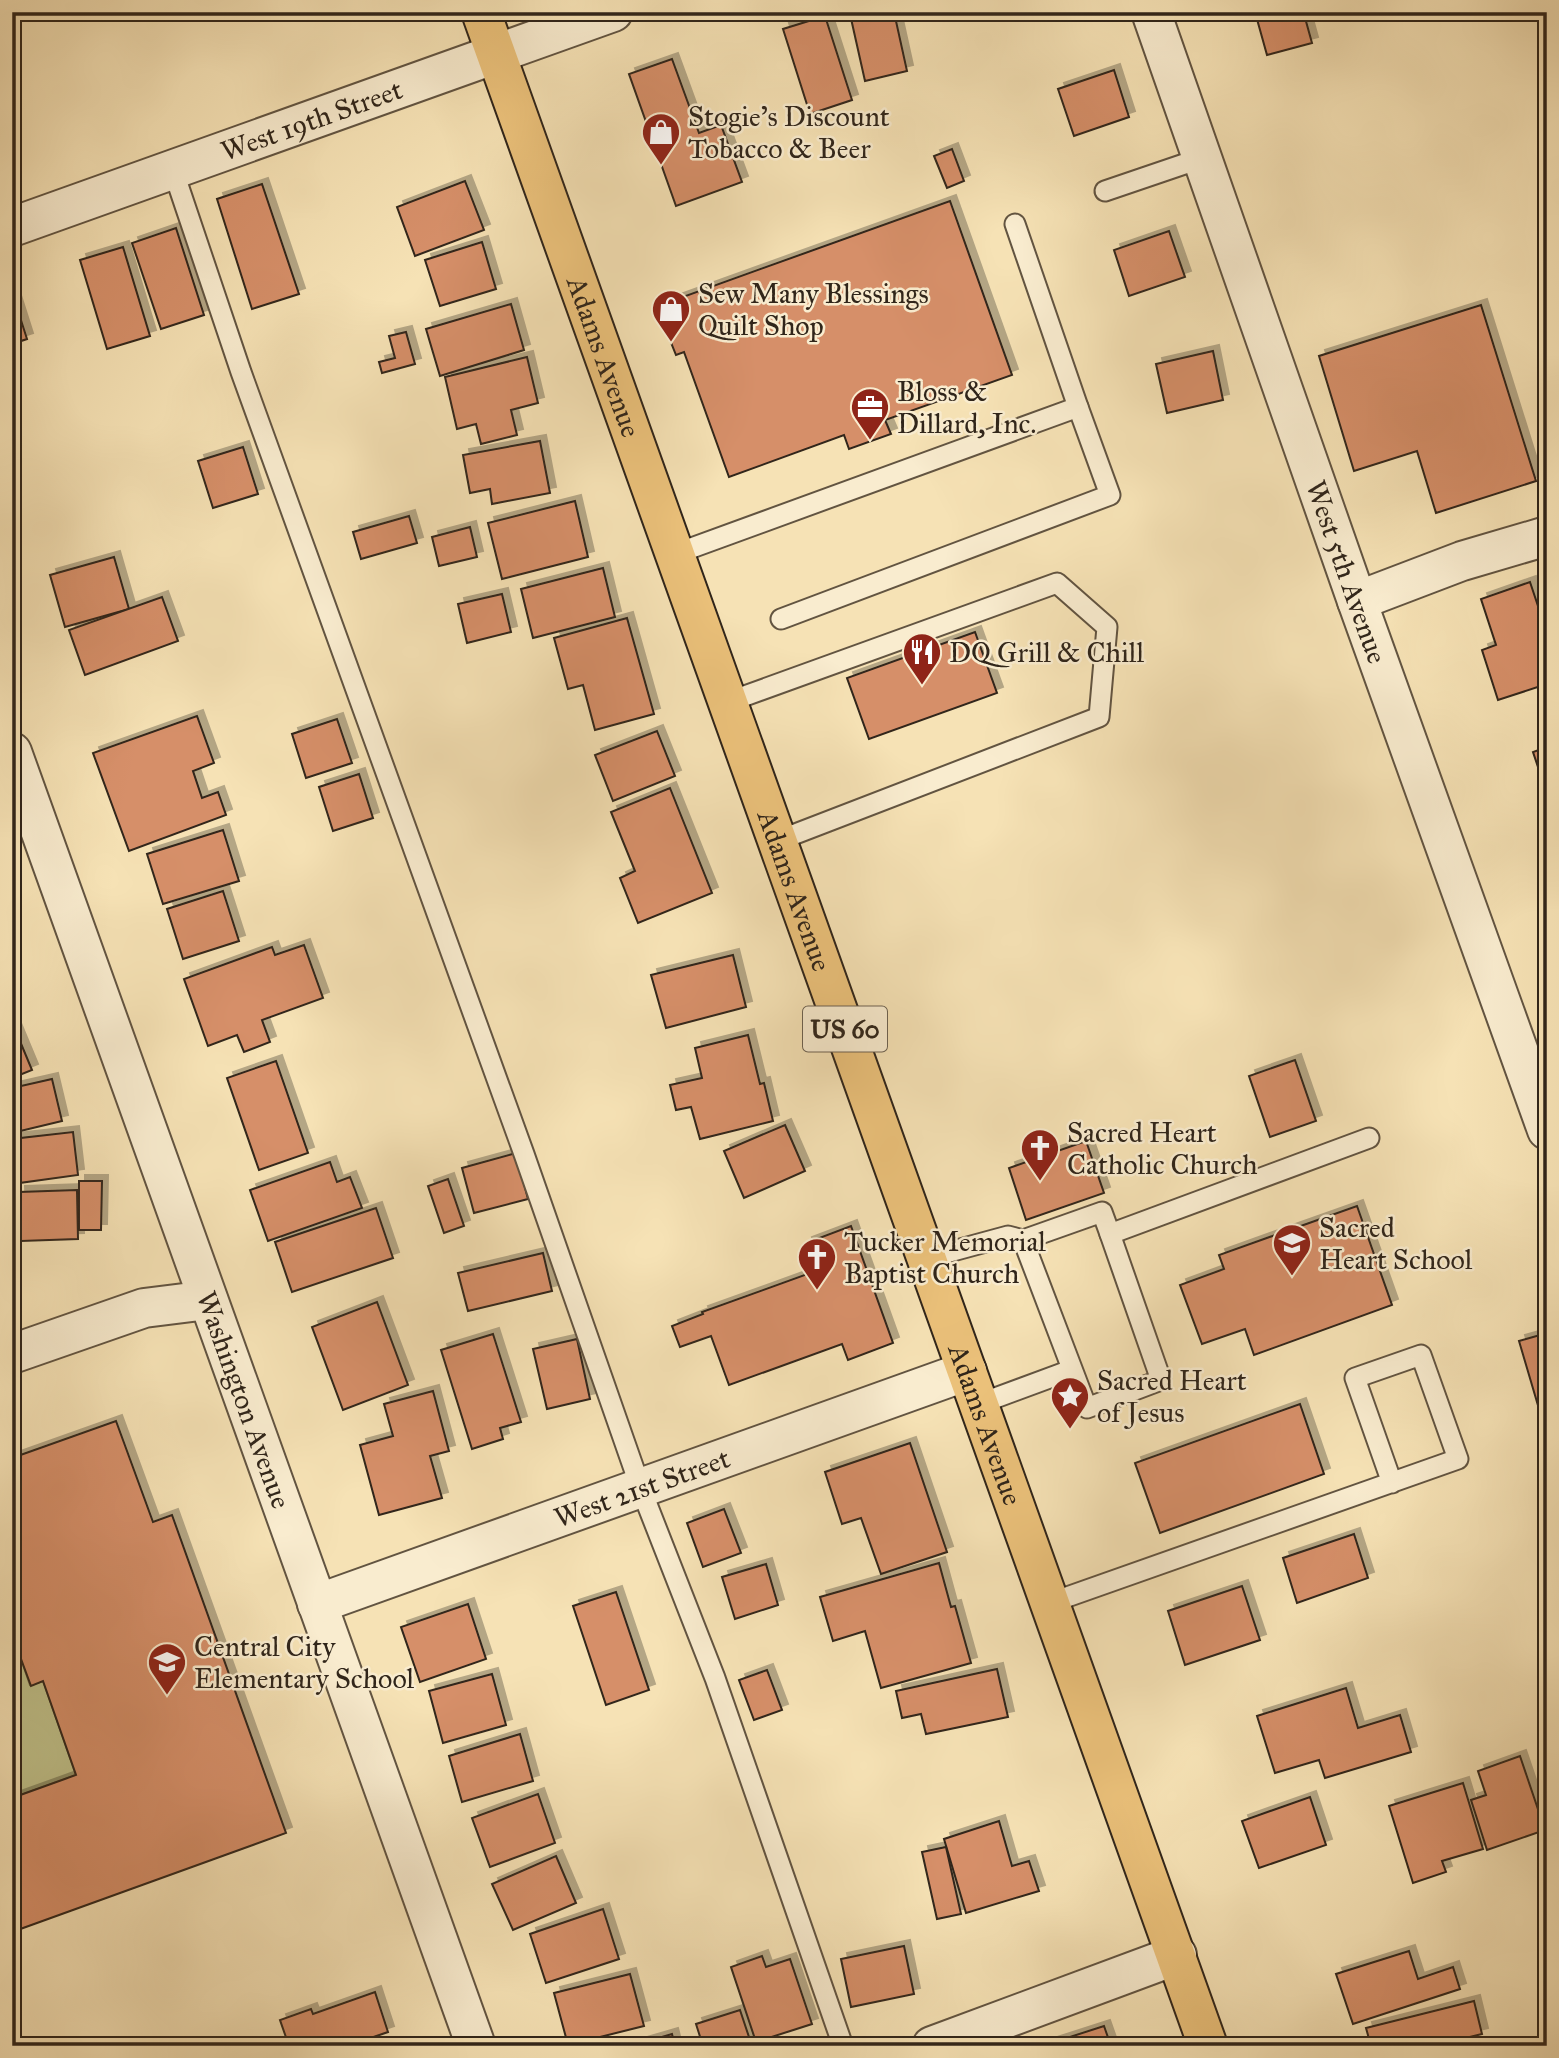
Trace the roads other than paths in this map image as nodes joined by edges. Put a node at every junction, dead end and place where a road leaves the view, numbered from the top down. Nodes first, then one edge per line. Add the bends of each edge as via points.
1 (481, 12) edge
2 (613, 12) edge
3 (1151, 12) edge
4 (495, 54) junction
5 (1202, 158) junction
6 (173, 170) junction
7 (1105, 191) dead end
8 (1015, 224) dead end
9 (12, 227) edge
10 (1078, 407) junction
11 (1547, 536) edge
12 (675, 554) junction
13 (1357, 601) junction
14 (781, 619) dead end
15 (728, 702) junction
16 (12, 752) edge
17 (777, 842) junction
18 (1547, 1130) edge
19 (1369, 1138) dead end
20 (1110, 1234) junction
21 (1023, 1241) junction
22 (927, 1258) junction
23 (208, 1300) junction
24 (12, 1354) edge
25 (1070, 1370) junction
26 (973, 1387) junction
27 (1392, 1483) junction
28 (641, 1489) junction
29 (1050, 1603) junction
30 (317, 1604) junction
31 (1177, 1955) junction
32 (476, 2046) edge
33 (844, 2046) edge
34 (932, 2046) edge
35 (1208, 2046) edge

1 - 4 main road, Adams Avenue / US 60
2 - 4 street, West 19th Street
3 - 5 street, West 5th Avenue
4 - 6 street, West 19th Street
4 - 12 main road, Adams Avenue / US 60
5 - 7 lane
5 - 13 street, West 5th Avenue
6 - 9 street, West 19th Street
6 - 28 lane
8 - 10 lane
10 - 12 lane
10 - 14 lane via 1110,495
11 - 13 street via 1462,561
12 - 15 main road, Adams Avenue / US 60
13 - 18 street, West 5th Avenue
15 - 17 main road, Adams Avenue / US 60
15 - 17 lane via 1057,583 1107,627 1099,717
16 - 23 street, Washington Avenue
17 - 22 main road, Adams Avenue / US 60
19 - 20 lane
20 - 21 lane via 1102,1213
20 - 25 lane via 1161,1380 1087,1408
21 - 22 lane via 1008,1236
21 - 25 lane
22 - 26 main road, Adams Avenue / US 60
23 - 24 street via 144,1308
23 - 30 street, Washington Avenue
25 - 26 lane
26 - 28 street, West 21st Street
26 - 29 main road, Adams Avenue / US 60
27 - 27 lane via 1458,1459 1421,1354 1355,1378
27 - 29 lane
28 - 30 street, West 21st Street
28 - 33 lane via 715,1678
29 - 31 main road, Adams Avenue / US 60
30 - 32 street, Washington Avenue
31 - 34 street
31 - 35 main road, Adams Avenue / US 60

